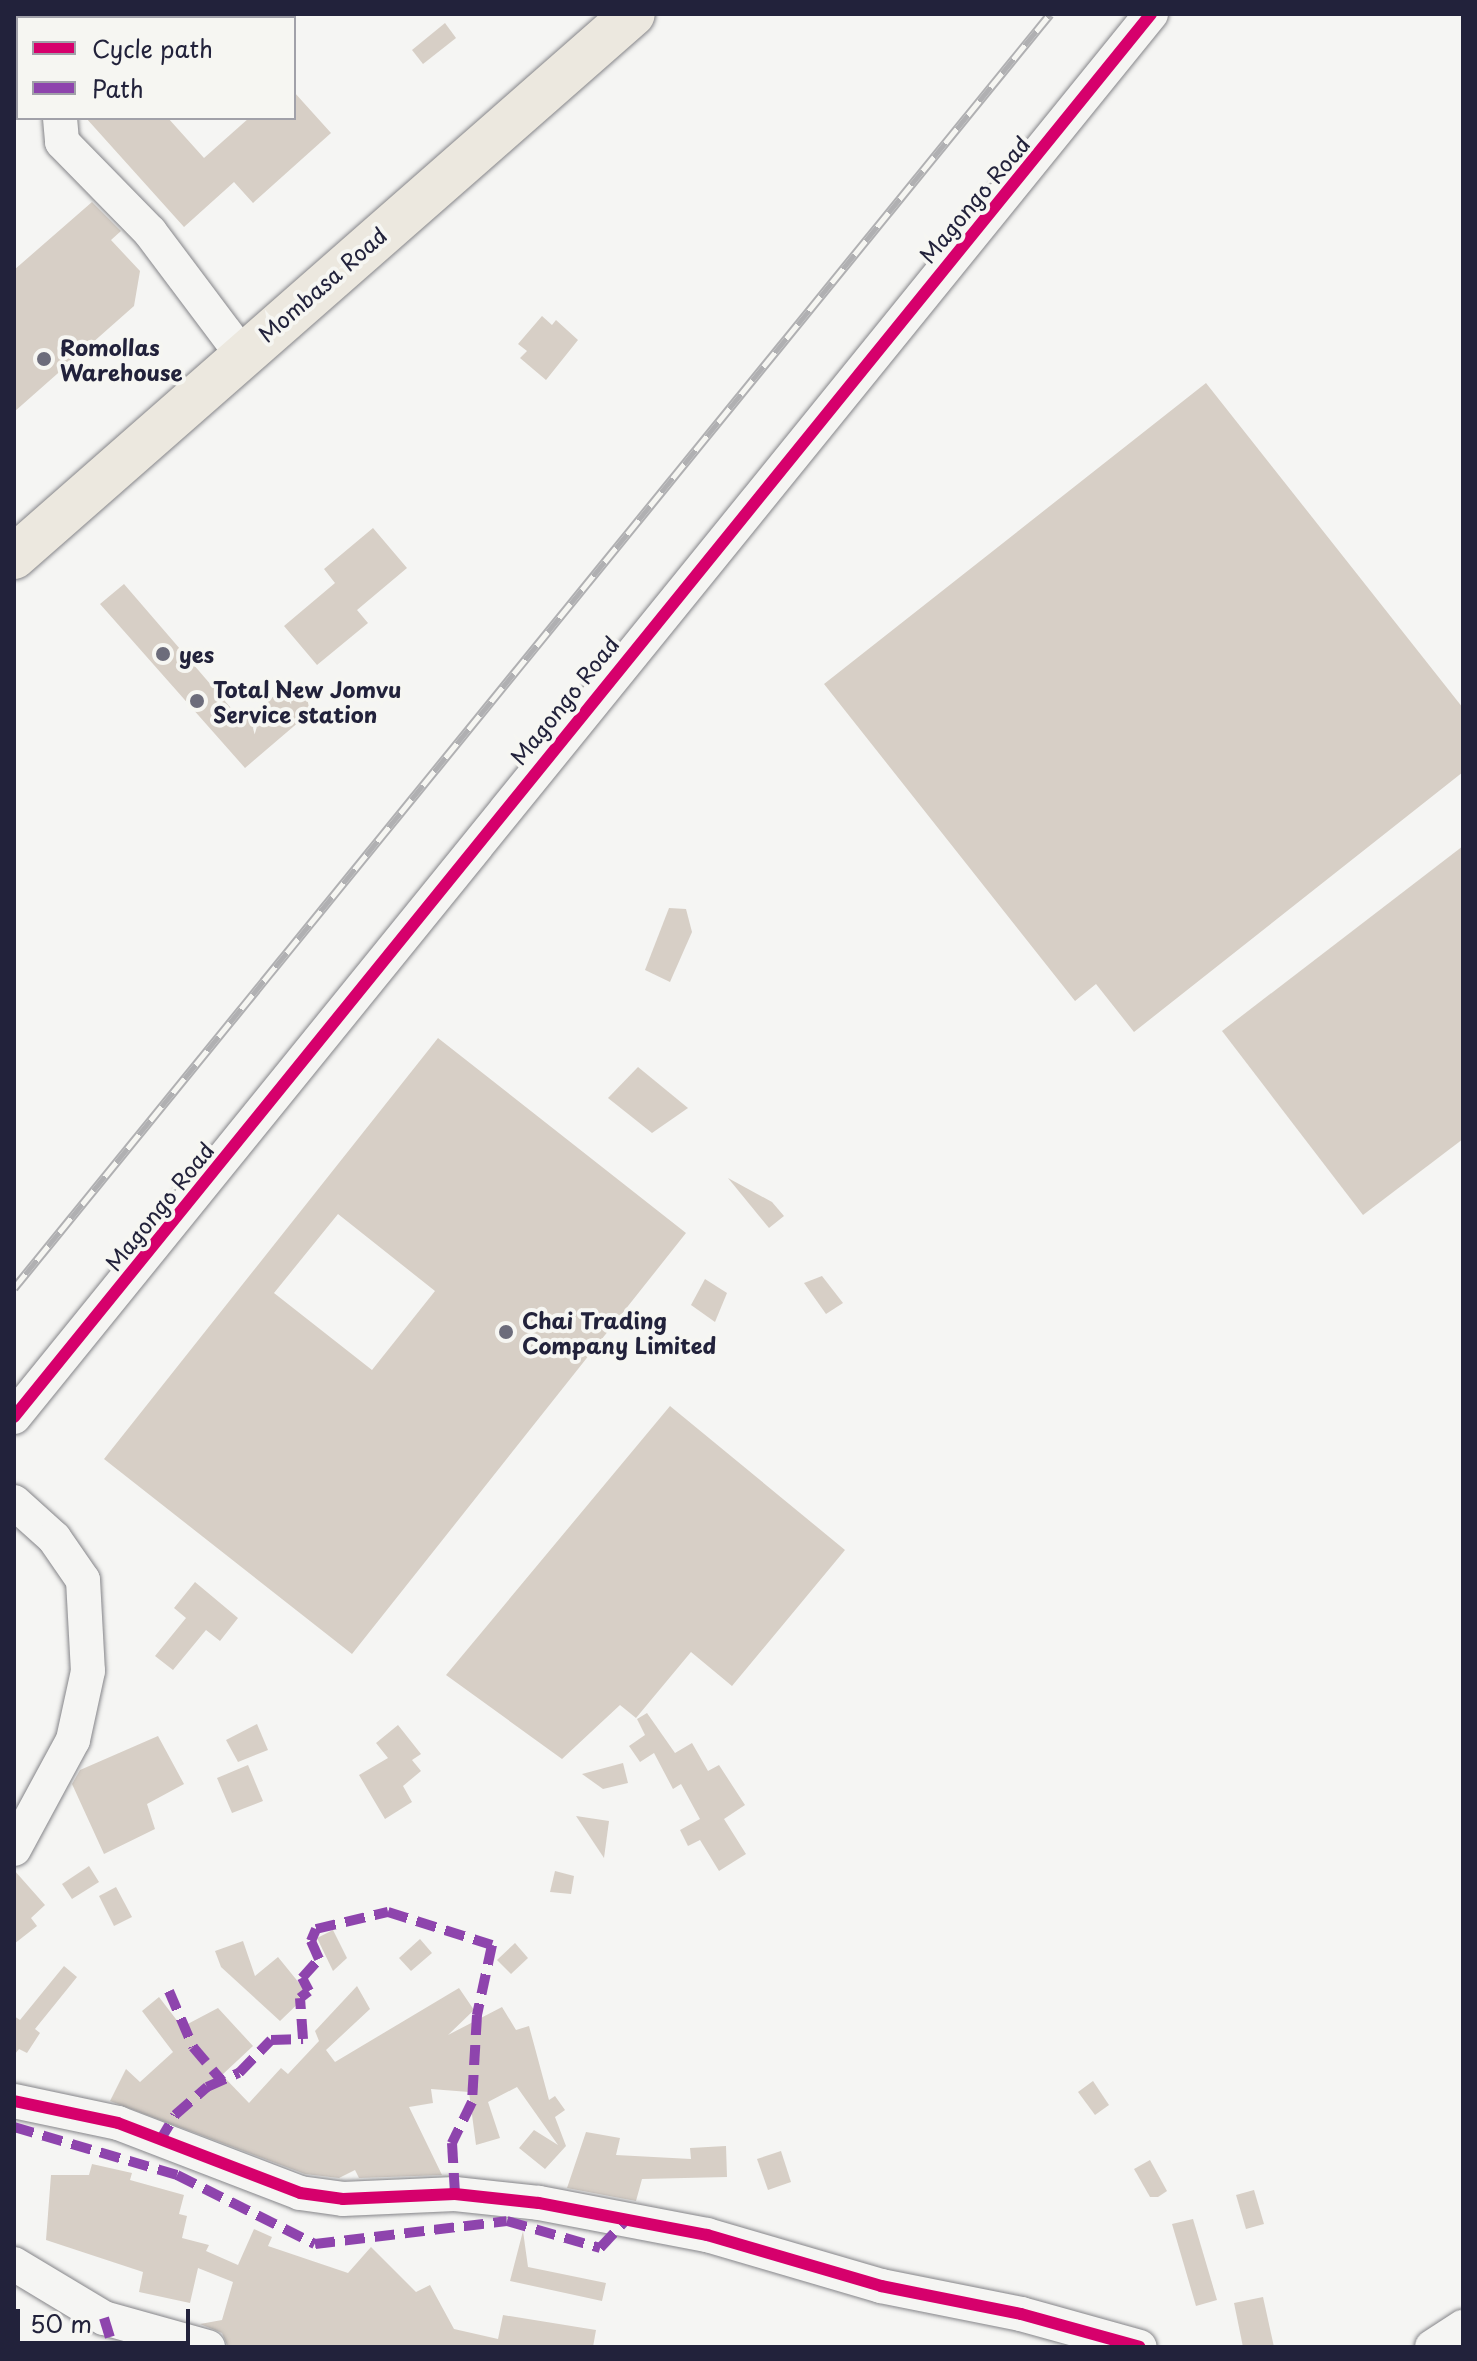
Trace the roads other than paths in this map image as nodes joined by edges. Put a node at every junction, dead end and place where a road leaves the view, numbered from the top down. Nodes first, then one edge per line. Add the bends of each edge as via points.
1 (633, 14) edge
2 (1151, 14) edge
3 (60, 120) edge
4 (241, 353) junction
5 (14, 557) edge
6 (14, 1417) edge
7 (14, 1502) edge
8 (14, 1849) edge
9 (14, 2101) edge
10 (14, 2264) edge
11 (1463, 2327) edge
12 (208, 2347) edge
13 (1140, 2347) edge
14 (1432, 2347) edge

1 - 4 highway, Mombasa Road
2 - 6 street, Magongo Road
3 - 4 street via 62,142 150,232
4 - 5 highway, Mombasa Road
7 - 8 street via 54,1538 83,1580 88,1671 73,1740
9 - 13 street via 118,2123 300,2193 539,2203 707,2235 881,2286 1021,2314
10 - 12 street via 104,2318
11 - 14 street

